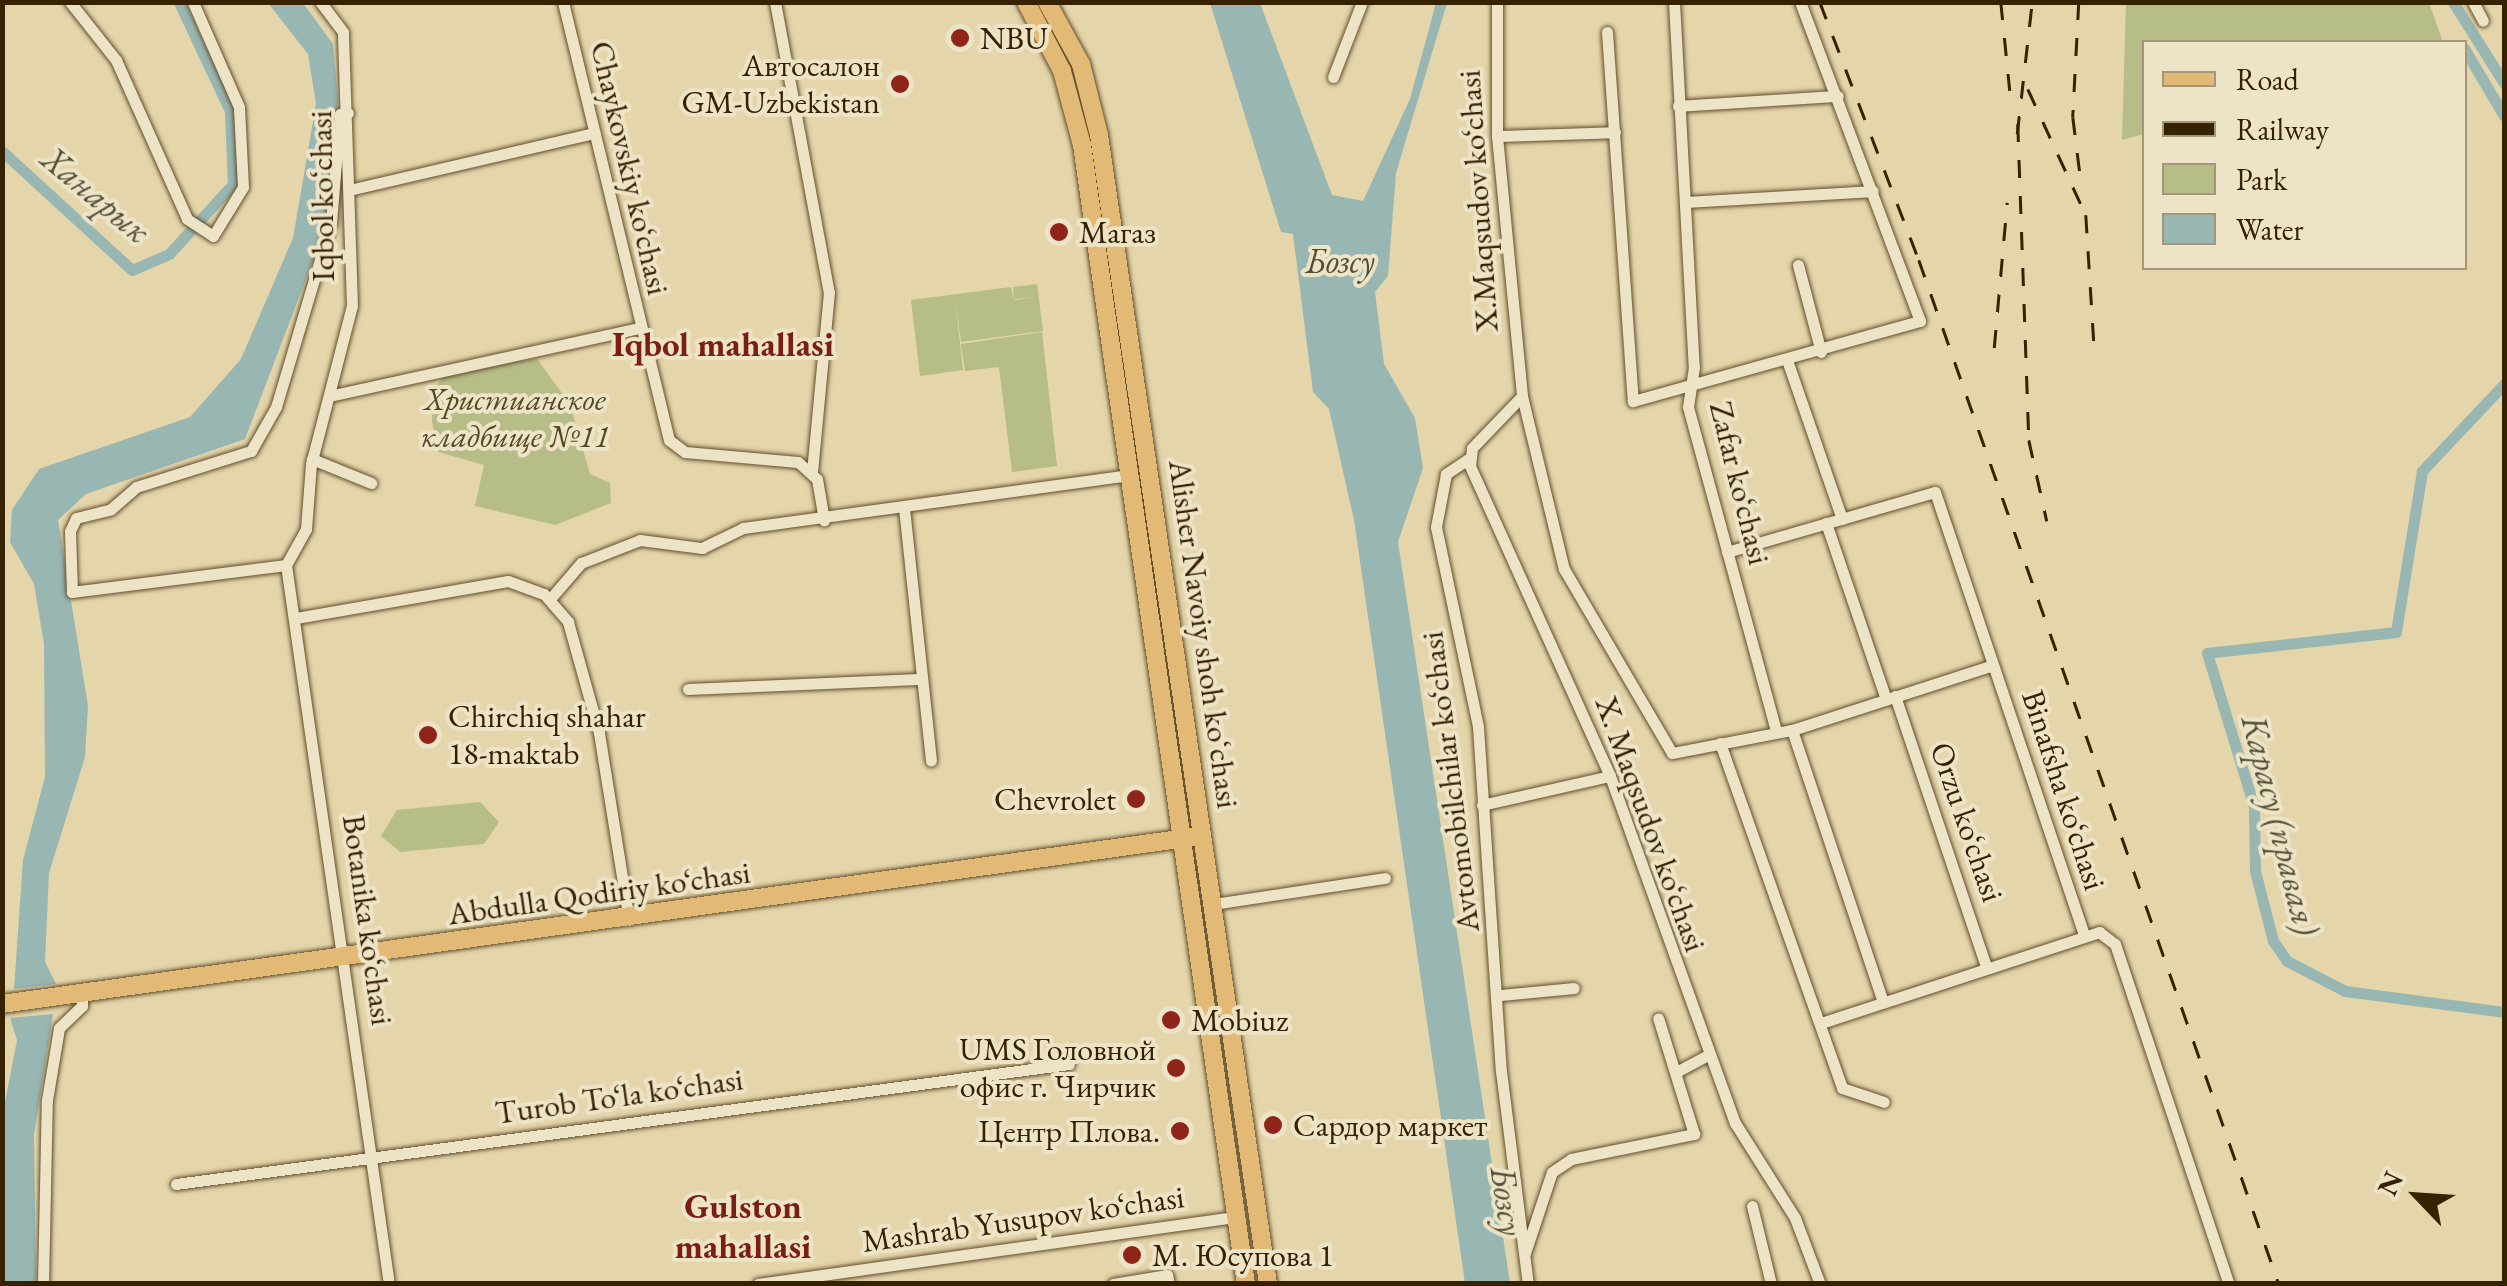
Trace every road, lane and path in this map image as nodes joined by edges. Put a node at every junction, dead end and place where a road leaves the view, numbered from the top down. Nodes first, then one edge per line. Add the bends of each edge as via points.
1 (70, 2) edge
2 (193, 2) edge
3 (320, 2) edge
4 (563, 2) edge
5 (775, 2) edge
6 (1026, 2) edge
7 (1047, 2) edge
8 (1362, 2) edge
9 (1497, 2) edge
10 (1674, 2) edge
11 (1800, 2) edge
12 (2473, 2) edge
13 (2484, 22) dead end
14 (1607, 32) dead end
15 (1333, 77) dead end
16 (1838, 96) junction
17 (1678, 106) junction
18 (348, 114) junction
19 (1615, 132) junction
20 (594, 134) junction
21 (1497, 136) junction
22 (349, 190) junction
23 (1873, 191) junction
24 (1687, 202) junction
25 (1798, 264) dead end
26 (640, 328) junction
27 (1821, 352) junction
28 (1788, 363) junction
29 (1689, 390) junction
30 (334, 394) junction
31 (1522, 396) junction
32 (312, 458) junction
33 (1468, 459) junction
34 (812, 472) junction
35 (1130, 476) junction
36 (372, 484) dead end
37 (904, 508) junction
38 (824, 520) junction
39 (1842, 520) junction
40 (1826, 523) junction
41 (1728, 552) junction
42 (286, 566) junction
43 (550, 599) junction
44 (296, 618) junction
45 (1993, 664) junction
46 (918, 679) junction
47 (688, 689) dead end
48 (1891, 697) junction
49 (1792, 730) junction
50 (1776, 731) junction
51 (1720, 744) junction
52 (930, 761) dead end
53 (1610, 776) junction
54 (1482, 805) junction
55 (1203, 835) junction
56 (1182, 838) junction
57 (1386, 878) dead end
58 (1213, 904) junction
59 (629, 920) junction
60 (2083, 933) junction
61 (348, 958) junction
62 (1986, 966) junction
63 (1574, 988) dead end
64 (74, 993) junction
65 (1502, 995) junction
66 (1883, 1002) junction
67 (2, 1004) edge
68 (1658, 1018) dead end
69 (1821, 1023) junction
70 (1708, 1055) junction
71 (1070, 1064) dead end
72 (1676, 1072) junction
73 (1884, 1102) dead end
74 (371, 1157) junction
75 (176, 1184) dead end
76 (1752, 1206) dead end
77 (1236, 1217) junction
78 (1524, 1258) junction
79 (44, 1284) edge
80 (389, 1284) edge
81 (758, 1284) edge
82 (1113, 1284) edge
83 (1169, 1284) edge
84 (1246, 1284) edge
85 (1268, 1284) edge
86 (1528, 1284) edge
87 (1771, 1284) edge
88 (1820, 1284) edge
89 (2230, 1284) edge

1 - 2 street via 116,60 155,165 187,219 212,236 244,187 239,106
3 - 18 street, Iqbol koʻchasi via 343,32
4 - 20 street, Chaykovskiy ko‘chasi
5 - 34 street via 829,292
6 - 35 main road, Alisher Navoiy shoh koʻchasi via 1055,53 1078,126
7 - 55 main road, Alisher Navoiy shoh koʻchasi via 1081,64 1099,135
8 - 15 street
9 - 21 street, X.Maqsudov ko‘chasi
10 - 17 street
11 - 16 street
12 - 13 street
14 - 19 street, Zafar ko‘chasi
16 - 17 street
16 - 23 street
17 - 24 street
18 - 22 street, Iqbol koʻchasi
18 - 42 street via 340,114 331,223 276,407 251,451 136,487 111,509 76,518 72,592
19 - 21 street
19 - 29 street, Zafar ko‘chasi via 1633,401
20 - 22 street
20 - 26 street, Chaykovskiy ko‘chasi
21 - 31 street, X.Maqsudov ko‘chasi
22 - 30 street, Iqbol koʻchasi via 352,306
23 - 24 street
23 - 27 street via 1920,321
24 - 29 street
25 - 27 street
26 - 30 street
26 - 34 street, Chaykovskiy ko‘chasi via 672,444 780,455
27 - 28 street
28 - 29 street
28 - 39 street
29 - 41 street, Zafar ko‘chasi
30 - 32 street, Iqbol koʻchasi
31 - 33 street
31 - 51 street, X.Maqsudov ko‘chasi via 1564,569 1590,601 1615,667 1672,753
32 - 36 street
32 - 42 street, Iqbol koʻchasi via 306,529
33 - 53 street, X. Maqsudov ko‘chasi
33 - 54 street, Avtomobilchilar ko‘chasi via 1446,474 1436,527 1466,642
34 - 38 street
35 - 37 street
35 - 56 main road, Alisher Navoiy shoh koʻchasi
37 - 38 street
37 - 46 street
38 - 43 street via 743,528 702,548 630,543 581,563
39 - 40 street
39 - 45 street via 1935,492
40 - 41 street
40 - 48 street, Orzu ko‘chasi
41 - 50 street, Zafar ko‘chasi
42 - 44 street, Botanika ko‘chasi
43 - 44 street via 508,581
43 - 59 street via 568,622 599,733
44 - 61 street, Botanika ko‘chasi
45 - 48 street
45 - 60 street, Binafsha ko‘chasi
46 - 47 street
46 - 52 street
48 - 49 street
48 - 62 street, Orzu ko‘chasi
49 - 50 street
49 - 66 street
50 - 51 street
51 - 69 street
53 - 54 street
53 - 70 street, X. Maqsudov ko‘chasi
54 - 65 street, Avtomobilchilar ko‘chasi
55 - 56 main road, Abdulla Qodiriy ko‘chasi
55 - 58 main road, Alisher Navoiy shoh koʻchasi
56 - 59 main road, Abdulla Qodiriy ko‘chasi
56 - 77 main road, Alisher Navoiy shoh koʻchasi
57 - 58 street
58 - 85 main road, Alisher Navoiy shoh koʻchasi
59 - 61 main road, Abdulla Qodiriy ko‘chasi
60 - 62 street
60 - 89 street via 2115,944
61 - 64 main road, Abdulla Qodiriy ko‘chasi
61 - 74 street, Botanika ko‘chasi
62 - 66 street
63 - 65 street
64 - 67 main road, Abdulla Qodiriy ko‘chasi
64 - 79 street via 82,1006 59,1028 47,1100
65 - 78 street, Avtomobilchilar ko‘chasi via 1501,1072
66 - 69 street
68 - 72 street
69 - 73 street via 1842,1088
70 - 72 street
70 - 88 street, X. Maqsudov ko‘chasi via 1736,1124 1796,1218
71 - 74 street, Turob To‘la ko‘chasi
72 - 78 street via 1694,1134 1571,1159 1552,1172
74 - 75 street, Turob To‘la ko‘chasi
74 - 80 street, Botanika ko‘chasi
76 - 87 street
77 - 81 street, Mashrab Yusupov ko‘chasi
77 - 84 main road, Alisher Navoiy shoh koʻchasi
78 - 86 street, Avtomobilchilar ko‘chasi
82 - 83 street via 1168,1275

